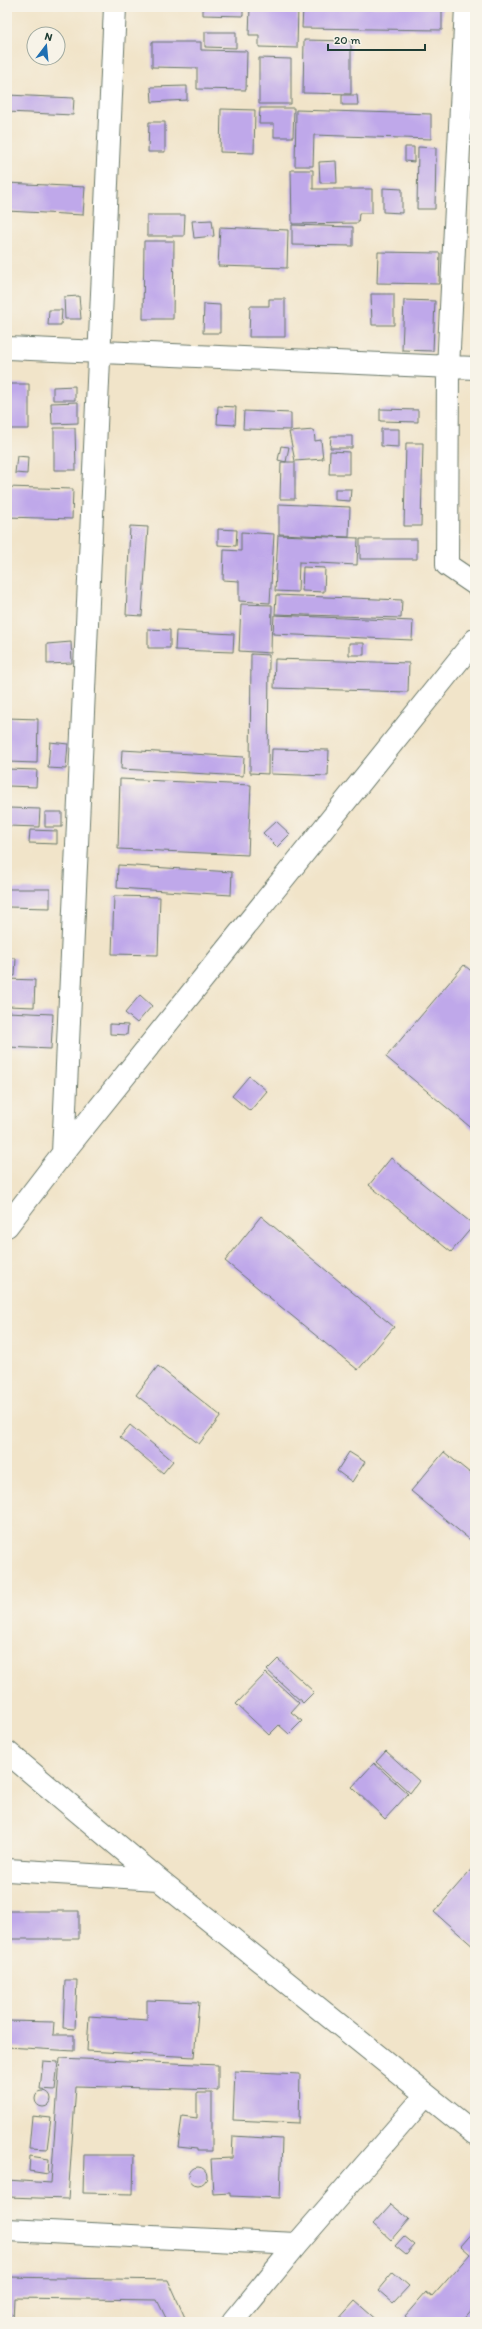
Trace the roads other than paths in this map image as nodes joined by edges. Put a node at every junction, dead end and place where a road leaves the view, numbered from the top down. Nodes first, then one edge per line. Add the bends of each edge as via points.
1 (115, 7) edge
2 (466, 7) edge
3 (7, 348) edge
4 (99, 353) junction
5 (448, 368) junction
6 (475, 368) edge
7 (475, 584) edge
8 (475, 640) edge
9 (63, 1153) junction
10 (7, 1226) edge
11 (7, 1752) edge
12 (7, 1870) edge
13 (158, 1879) junction
14 (426, 2095) junction
15 (475, 2134) edge
16 (7, 2230) edge
17 (297, 2244) junction
18 (234, 2322) edge

1 - 4 street
2 - 5 street
3 - 4 street
4 - 5 street
4 - 9 street
5 - 6 street
5 - 7 street via 447,565
8 - 9 street
9 - 10 street
11 - 13 street
12 - 13 street
13 - 14 street
14 - 15 street
14 - 17 street
16 - 17 street
17 - 18 street

